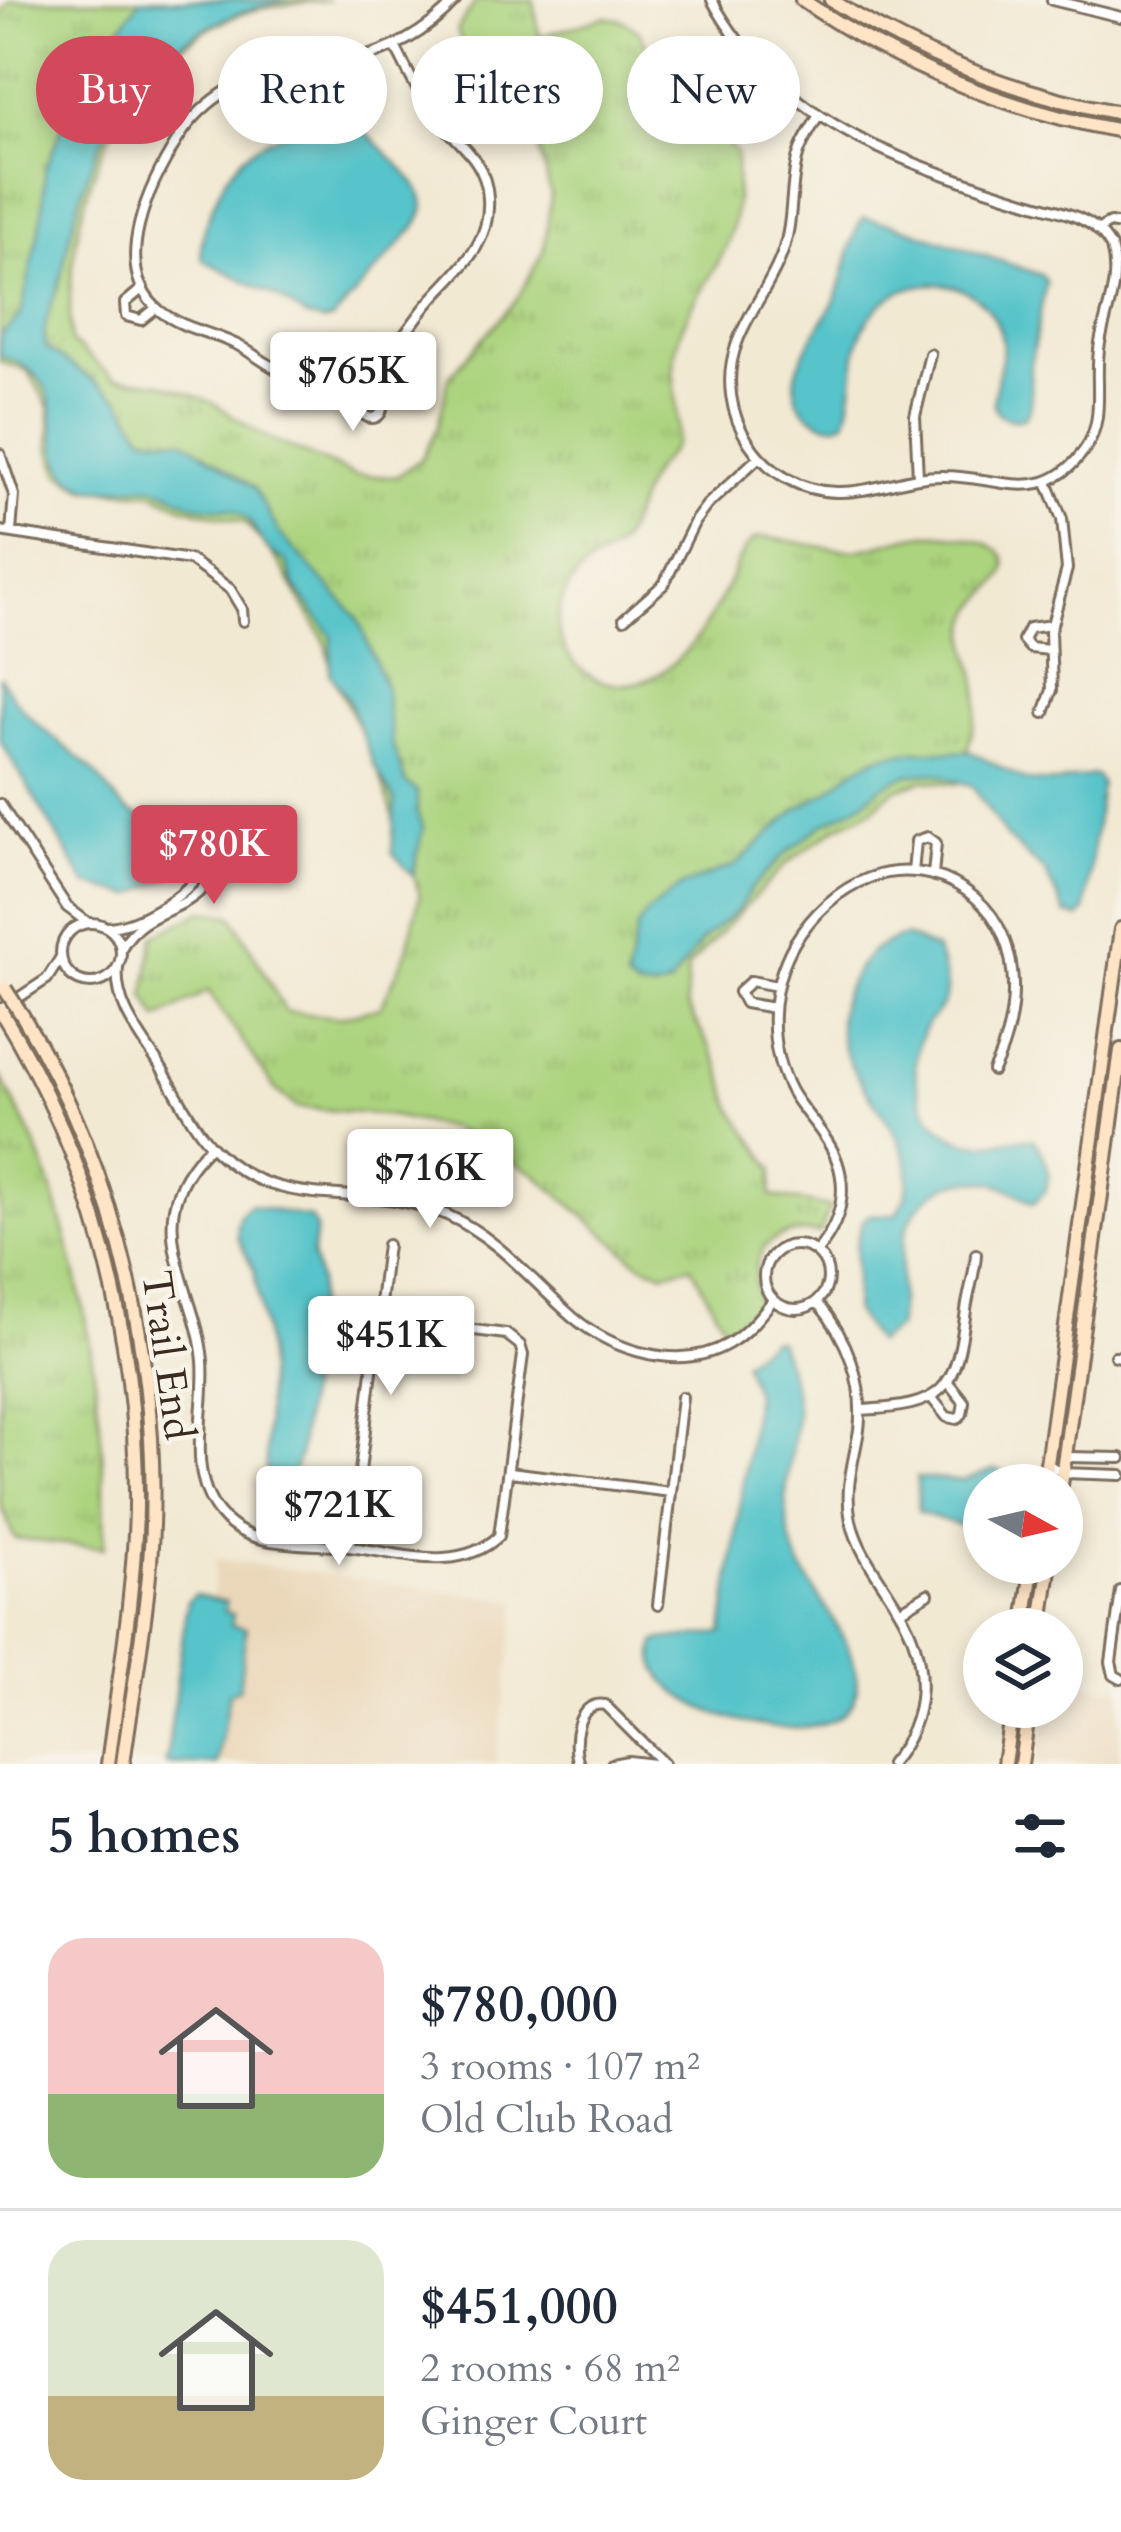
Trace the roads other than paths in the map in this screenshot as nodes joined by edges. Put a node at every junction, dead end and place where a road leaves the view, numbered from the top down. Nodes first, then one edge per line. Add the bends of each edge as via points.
1 (456, 0) edge
2 (712, 0) edge
3 (802, 0) edge
4 (831, 0) edge
5 (1052, 0) edge
6 (1121, 17) edge
7 (395, 46) junction
8 (1121, 113) edge
9 (819, 115) junction
10 (1121, 131) edge
11 (1121, 225) edge
12 (1097, 230) junction
13 (1117, 246) edge
14 (142, 288) junction
15 (156, 308) junction
16 (930, 355) dead end
17 (358, 377) junction
18 (368, 398) dead end
19 (0, 454) edge
20 (759, 457) junction
21 (918, 477) junction
22 (1047, 482) junction
23 (0, 531) edge
24 (11, 532) junction
25 (624, 620) dead end
26 (243, 621) dead end
27 (1052, 625) junction
28 (1049, 650) junction
29 (1044, 713) dead end
30 (0, 803) edge
31 (913, 872) junction
32 (933, 875) junction
33 (67, 908) junction
34 (95, 923) junction
35 (107, 927) junction
36 (1121, 929) edge
37 (66, 936) junction
38 (121, 949) junction
39 (61, 956) junction
40 (118, 968) junction
41 (47, 979) junction
42 (75, 979) junction
43 (89, 983) junction
44 (3, 985) edge
45 (777, 986) junction
46 (120, 999) junction
47 (774, 1008) junction
48 (0, 1010) edge
49 (1121, 1050) edge
50 (993, 1071) dead end
51 (211, 1146) junction
52 (387, 1245) dead end
53 (817, 1251) junction
54 (976, 1254) dead end
55 (773, 1300) junction
56 (817, 1302) junction
57 (379, 1318) junction
58 (947, 1381) junction
59 (682, 1397) dead end
60 (931, 1397) junction
61 (860, 1410) junction
62 (1064, 1457) junction
63 (1120, 1458) edge
64 (1047, 1463) joint
65 (1063, 1464) edge
66 (511, 1472) junction
67 (1119, 1475) edge
68 (1083, 1477) edge
69 (671, 1492) junction
70 (351, 1547) junction
71 (1121, 1591) edge
72 (928, 1594) dead end
73 (658, 1605) dead end
74 (900, 1611) junction
75 (1118, 1677) edge
76 (1009, 1728) edge
77 (1026, 1728) edge
78 (108, 1764) edge
79 (123, 1764) edge
80 (579, 1764) edge
81 (612, 1764) edge
82 (654, 1764) edge
83 (664, 1764) edge
84 (890, 1764) edge
85 (1004, 1764) edge
86 (1021, 1764) edge

1 - 7 street
2 - 9 street via 749,54
3 - 10 street via 949,80
4 - 8 street via 996,81
5 - 6 street
7 - 14 street via 256,75 197,114 169,153 138,230
7 - 17 street via 434,116 477,162 487,218 460,271 390,353
9 - 12 street via 884,151
9 - 20 street via 796,162 783,253 733,357 735,418
11 - 12 street
12 - 13 street
13 - 22 street via 1119,284 1099,345 1096,425 1086,448
14 - 15 street
14 - 15 street via 125,303 126,316 141,320
15 - 17 street via 297,381
16 - 21 street via 915,416
17 - 18 street
19 - 24 street via 14,495
20 - 21 street via 781,476 829,492
20 - 25 street via 707,505 664,584
21 - 22 street
22 - 27 street via 1067,552
23 - 24 street
24 - 26 street via 190,560 230,589
27 - 28 street
27 - 28 street via 1029,628 1023,640
28 - 29 street via 1052,690
30 - 33 street
31 - 32 street
31 - 32 street via 916,842 928,836 936,843
31 - 45 street via 873,876 825,906 792,949
32 - 50 street via 979,901 1010,949 1014,987
33 - 34 street
33 - 37 street
34 - 35 street
34 - 37 street
35 - 38 street
35 - 38 street via 132,922 195,880 214,827 209,880
36 - 64 street
37 - 39 street
38 - 40 street
39 - 41 street
39 - 42 street
40 - 43 street
40 - 46 street
41 - 42 street
41 - 48 street
42 - 43 street
43 - 46 street
44 - 79 street, Trail End, bridge via 76,1121 105,1199 145,1378 150,1563
45 - 47 street
45 - 47 street via 747,982 739,992 745,1003
46 - 51 street
47 - 53 street via 784,1074 842,1178 837,1224
48 - 78 street, Trail End via 47,1094 90,1202 128,1381 134,1551
49 - 62 street
51 - 55 street via 279,1188 387,1196 451,1217 509,1255 588,1328 643,1352 681,1357 717,1350
51 - 70 street via 185,1174 173,1225 203,1354 201,1472 218,1513 243,1533
52 - 57 street
53 - 55 street via 794,1244 772,1254 764,1277
53 - 56 street via 828,1273
54 - 58 street via 962,1349
55 - 56 street via 793,1309
56 - 61 street via 848,1349
57 - 66 street via 514,1338 524,1355
57 - 70 street
58 - 60 street
58 - 60 street via 964,1402 962,1414 947,1417
59 - 69 street
60 - 61 street
61 - 74 street via 848,1484 852,1522
62 - 63 street
62 - 64 street
62 - 65 street
63 - 67 street
66 - 69 street
66 - 70 street via 499,1536 477,1550 422,1558
67 - 68 street
69 - 73 street
71 - 75 street via 1111,1662
72 - 74 street
74 - 84 street via 922,1679 908,1740
76 - 85 street
77 - 86 street
80 - 83 street via 581,1715 601,1702
81 - 82 street

